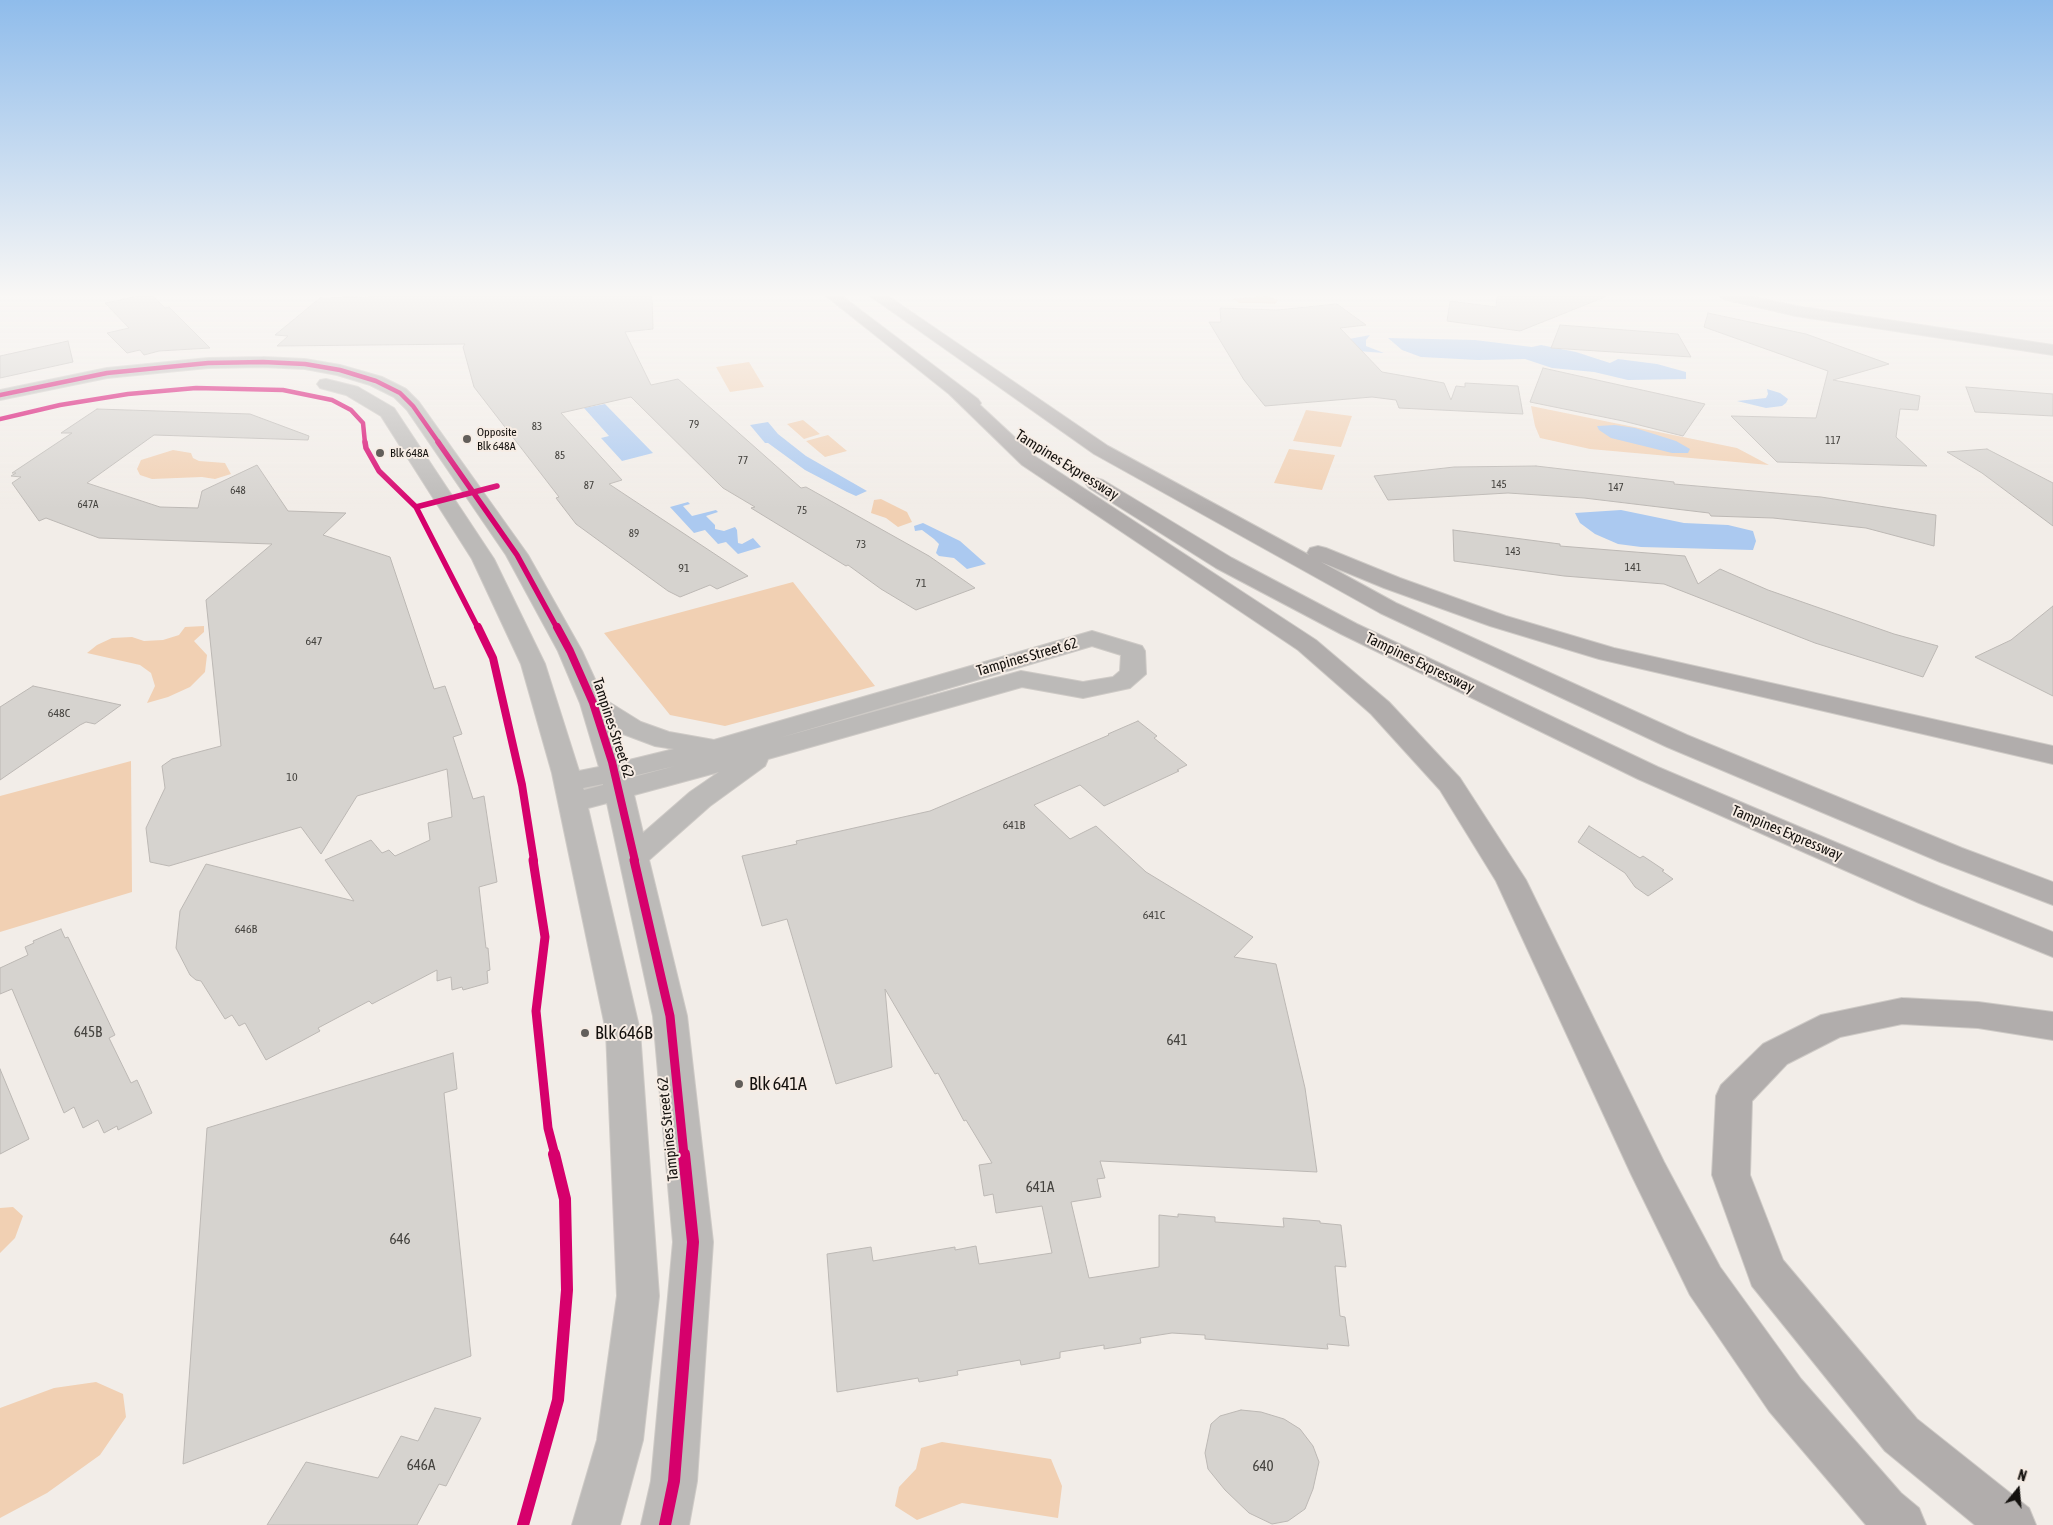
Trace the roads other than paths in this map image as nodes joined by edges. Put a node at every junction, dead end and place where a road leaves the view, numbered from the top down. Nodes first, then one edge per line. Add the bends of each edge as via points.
1 (166, 367) edge
2 (323, 367) edge
3 (924, 367) edge
4 (982, 367) edge
5 (958, 394) junction
6 (0, 395) edge
7 (0, 406) edge
8 (1217, 515) junction
9 (955, 687) junction
10 (593, 703) junction
11 (720, 747) junction
12 (768, 750) junction
13 (2053, 755) edge
14 (616, 781) junction
15 (570, 793) junction
16 (634, 857) junction
17 (2053, 894) edge
18 (2053, 945) edge
19 (2053, 1026) edge
20 (596, 1525) edge
21 (665, 1525) edge
22 (1902, 1525) edge
23 (2012, 1525) edge

1 - 6 street, Tampines Street 62 via 107,373
2 - 10 street, Tampines Street 62 via 376,381 400,393 414,406 517,555 570,651
3 - 5 highway, Tampines Expressway
4 - 8 highway, Tampines Expressway via 1101,450
5 - 18 highway, Tampines Expressway via 1050,456 1224,563 1349,629 1648,773 1930,896
5 - 22 highway via 1029,461 1307,645 1380,708 1450,784 1511,880 1650,1174 1705,1280 1785,1395 1884,1510
7 - 15 street via 96,387 166,378 248,375 320,382 352,391 388,412 487,567 533,664
8 - 13 highway via 1246,521 1392,583 1489,618 1599,651
8 - 17 highway, Tampines Expressway via 1388,608 1668,737
9 - 9 street, Tampines Street 62 via 1092,638 1133,651 1132,674 1121,683 1083,690 1021,679
9 - 11 street, Tampines Street 62
9 - 12 street, Tampines Street 62
10 - 11 street via 632,728 665,740
10 - 14 street, Tampines Street 62
11 - 14 street, Tampines Street 62
12 - 14 street, Tampines Street 62
12 - 16 street via 700,799
14 - 15 street, Tampines Street 62
14 - 16 street, Tampines Street 62
15 - 20 street via 623,1031 638,1296 620,1440
16 - 21 street, Tampines Street 62 via 670,1016 693,1242 674,1481
19 - 23 highway via 1978,1015 1902,1011 1833,1025 1775,1054 1734,1096 1731,1175 1767,1272 1901,1435

